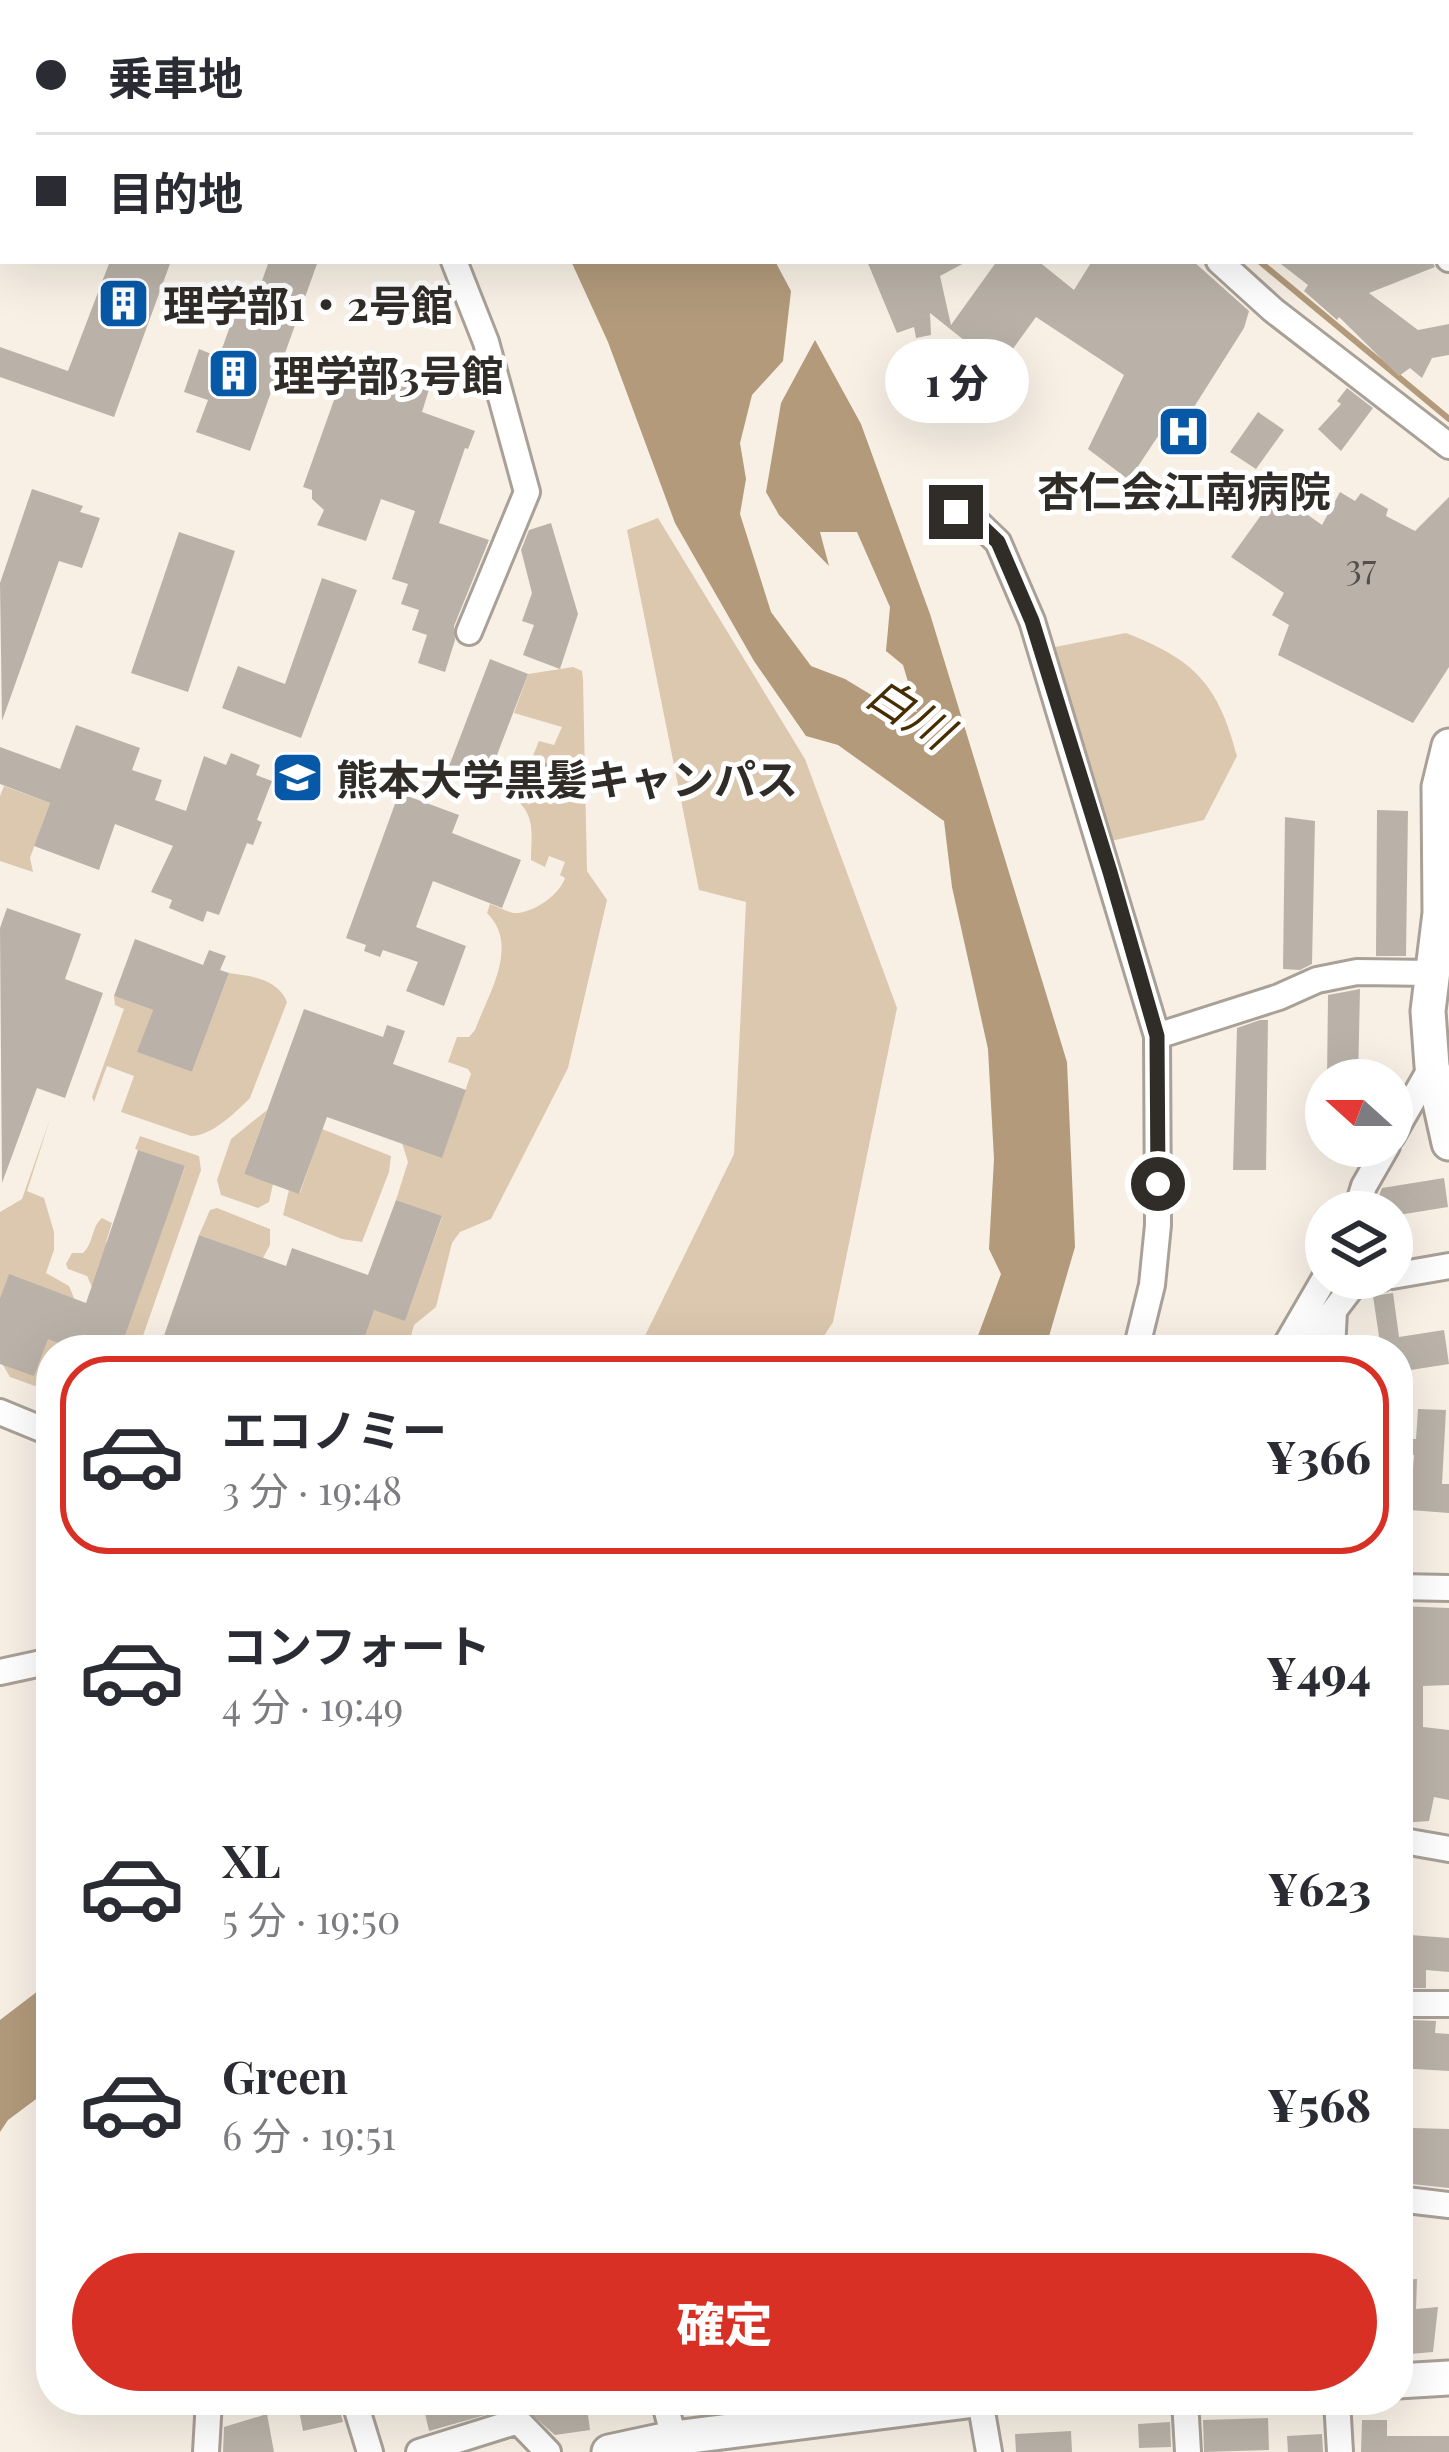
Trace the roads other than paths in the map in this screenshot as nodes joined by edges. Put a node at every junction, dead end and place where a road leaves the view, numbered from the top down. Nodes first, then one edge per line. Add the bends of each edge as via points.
1 (455, 264) edge
2 (1222, 264) edge
3 (1449, 446) edge
4 (956, 512) dead end
5 (469, 632) dead end
6 (1449, 746) edge
7 (1433, 973) junction
8 (1157, 1036) junction
9 (1432, 1066) junction
10 (1413, 1099) edge
11 (1449, 1143) edge
12 (1449, 1266) edge
13 (1413, 1272) edge
14 (1313, 1299) edge
15 (1343, 1299) edge
16 (1334, 1311) junction
17 (1140, 1335) edge
18 (1292, 1335) edge
19 (1316, 1335) edge
20 (1333, 1335) edge
21 (0, 1412) edge
22 (36, 1427) edge
23 (1413, 1587) edge
24 (1449, 1588) edge
25 (36, 1664) edge
26 (0, 1672) edge
27 (1413, 1843) edge
28 (1449, 1849) edge
29 (1413, 2004) edge
30 (1449, 2004) edge
31 (1413, 2201) edge
32 (1449, 2205) edge
33 (1449, 2378) edge
34 (1413, 2380) edge
35 (208, 2415) edge
36 (359, 2415) edge
37 (668, 2415) edge
38 (877, 2415) edge
39 (980, 2415) edge
40 (1186, 2415) edge
41 (1338, 2415) edge
42 (676, 2445) edge
43 (206, 2452) edge
44 (370, 2452) edge
45 (419, 2452) edge
46 (548, 2452) edge
47 (609, 2452) edge
48 (989, 2452) edge
49 (1188, 2452) edge
50 (1340, 2452) edge

1 - 5 street via 527,491
2 - 3 street
4 - 8 street via 998,542 1032,621
6 - 7 street via 1439,787
7 - 8 street via 1316,980
7 - 9 street
8 - 17 street via 1158,1226
9 - 10 street
9 - 11 street
12 - 13 street
14 - 18 street
15 - 16 street
16 - 19 street
16 - 20 street
21 - 22 street
23 - 24 street
25 - 26 street
27 - 28 street
29 - 30 street
31 - 32 street
33 - 34 street
35 - 43 street
36 - 44 street
37 - 42 street
38 - 42 street
39 - 48 street
40 - 49 street
41 - 50 street
42 - 47 street
45 - 46 street via 518,2421

